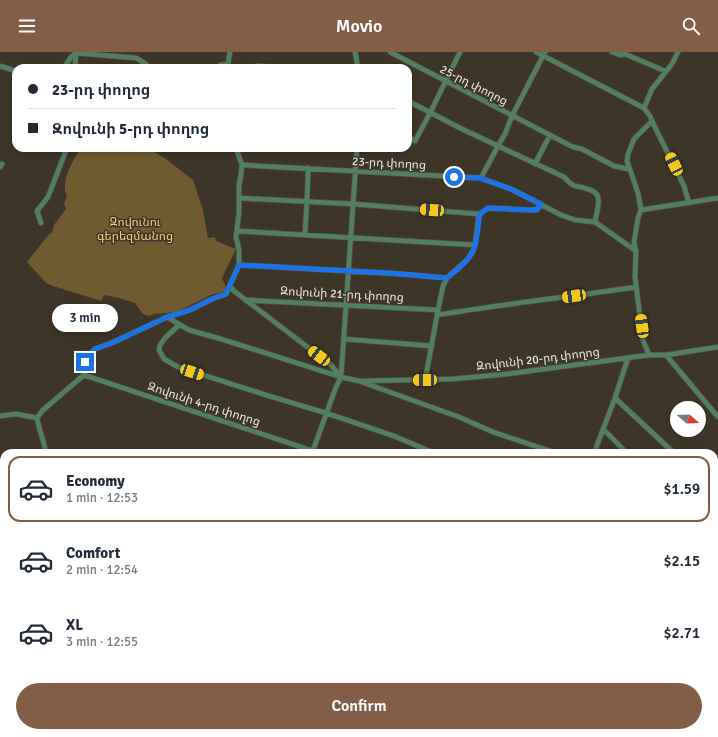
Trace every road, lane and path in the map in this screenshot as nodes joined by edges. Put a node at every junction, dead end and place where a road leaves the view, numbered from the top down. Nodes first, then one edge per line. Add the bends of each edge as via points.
1 (230, 52) edge
2 (355, 52) edge
3 (390, 52) edge
4 (460, 52) edge
5 (536, 52) edge
6 (612, 52) edge
7 (678, 52) edge
8 (76, 53) edge
9 (624, 53) edge
10 (544, 54) edge
11 (67, 64) edge
12 (75, 64) edge
13 (146, 64) dead end
14 (228, 64) edge
15 (357, 64) edge
16 (0, 66) edge
17 (12, 70) edge
18 (666, 71) junction
19 (446, 82) junction
20 (412, 103) edge
21 (644, 108) junction
22 (430, 113) junction
23 (512, 116) junction
24 (652, 121) junction
25 (550, 135) junction
26 (412, 139) edge
27 (498, 146) junction
28 (65, 152) edge
29 (237, 152) edge
30 (356, 152) edge
31 (535, 164) junction
32 (242, 165) junction
33 (308, 168) junction
34 (629, 168) junction
35 (356, 171) junction
36 (481, 178) junction
37 (239, 198) junction
38 (718, 198) edge
39 (308, 202) junction
40 (689, 203) junction
41 (353, 204) junction
42 (541, 204) junction
43 (641, 210) junction
44 (480, 214) junction
45 (595, 222) junction
46 (41, 223) dead end
47 (236, 232) junction
48 (305, 235) junction
49 (351, 237) junction
50 (475, 245) junction
51 (636, 251) junction
52 (239, 265) junction
53 (349, 271) junction
54 (447, 278) junction
55 (230, 286) junction
56 (636, 286) junction
57 (246, 300) junction
58 (347, 304) junction
59 (438, 310) junction
60 (437, 315) junction
61 (167, 317) junction
62 (179, 325) junction
63 (344, 339) junction
64 (432, 346) junction
65 (718, 347) edge
66 (649, 355) junction
67 (666, 355) junction
68 (628, 358) junction
69 (84, 375) junction
70 (341, 378) junction
71 (425, 380) junction
72 (359, 381) junction
73 (615, 398) junction
74 (326, 412) junction
75 (0, 416) edge
76 (718, 417) edge
77 (37, 418) junction
78 (604, 430) junction
79 (45, 449) edge
80 (303, 449) edge
81 (313, 449) edge
82 (425, 449) edge
83 (544, 449) edge
84 (596, 449) edge
85 (623, 449) edge
86 (670, 449) edge

1 - 14 street
2 - 15 street
3 - 19 street, 25-րդ փողոց
4 - 19 street
5 - 10 street
6 - 9 street via 620,55
7 - 18 street
8 - 11 street
8 - 12 street
8 - 13 street via 136,58
9 - 18 street
10 - 21 street
10 - 23 street
16 - 17 street
18 - 21 street via 652,89
19 - 22 street
19 - 23 street, 25-րդ փողոց
20 - 22 street
21 - 24 street
22 - 26 street via 415,141
22 - 27 street
23 - 25 street, 25-րդ փողոց
23 - 27 street
24 - 34 street via 634,138 628,154
24 - 40 street via 684,186
25 - 31 street
25 - 34 street, 25-րդ փողոց via 604,162
27 - 31 street
27 - 36 street
28 - 46 street via 48,197 37,211
29 - 32 street
30 - 35 street
31 - 45 street via 564,177 573,185 596,194 598,201
32 - 33 street, 23-րդ փողոց
32 - 37 street
33 - 35 street, 23-րդ փողոց
33 - 39 street
34 - 43 street
35 - 36 street, 23-րդ փողոց
35 - 41 street
36 - 42 street, 23-րդ փողոց
37 - 39 street
37 - 47 street
38 - 40 street
39 - 41 street
39 - 48 street
40 - 43 street
41 - 44 street
41 - 49 street
42 - 44 street via 537,210 488,208
42 - 45 street, 23-րդ փողոց via 575,220
43 - 51 street via 634,242
44 - 50 street
45 - 51 street, 23-րդ փողոց
47 - 48 street
47 - 52 street
48 - 49 street
49 - 50 street
49 - 53 street
50 - 54 street via 467,260
51 - 56 street
52 - 53 street
52 - 55 street
53 - 54 street
53 - 58 street
54 - 59 street
55 - 57 street
55 - 61 street via 226,294
56 - 60 street
56 - 66 street via 643,340
57 - 58 street, Զովունի 21-րդ փողոց
57 - 70 street via 331,365
58 - 59 street, Զովունի 21-րդ փողոց
58 - 63 street
59 - 60 street
60 - 64 street
61 - 62 street
61 - 69 street via 95,349 87,357
62 - 70 street
62 - 74 street via 160,345 159,350 167,361 192,372
63 - 64 street
63 - 70 street
64 - 71 street
65 - 67 street, Զովունի 20-րդ փողոց
66 - 67 street, Զովունի 20-րդ փողոց
66 - 68 street, Զովունի 20-րդ փողոց
67 - 76 street
68 - 71 street, Զովունի 20-րդ փողոց via 507,374
68 - 73 street
69 - 77 street
69 - 80 street, Զովունի 4-րդ փողոց
70 - 72 street
70 - 74 street
71 - 72 street, Զովունի 20-րդ փողոց
72 - 83 street
73 - 78 street
73 - 86 street
74 - 81 street
74 - 82 street
75 - 77 street via 16,414
77 - 79 street
78 - 84 street
78 - 85 street

